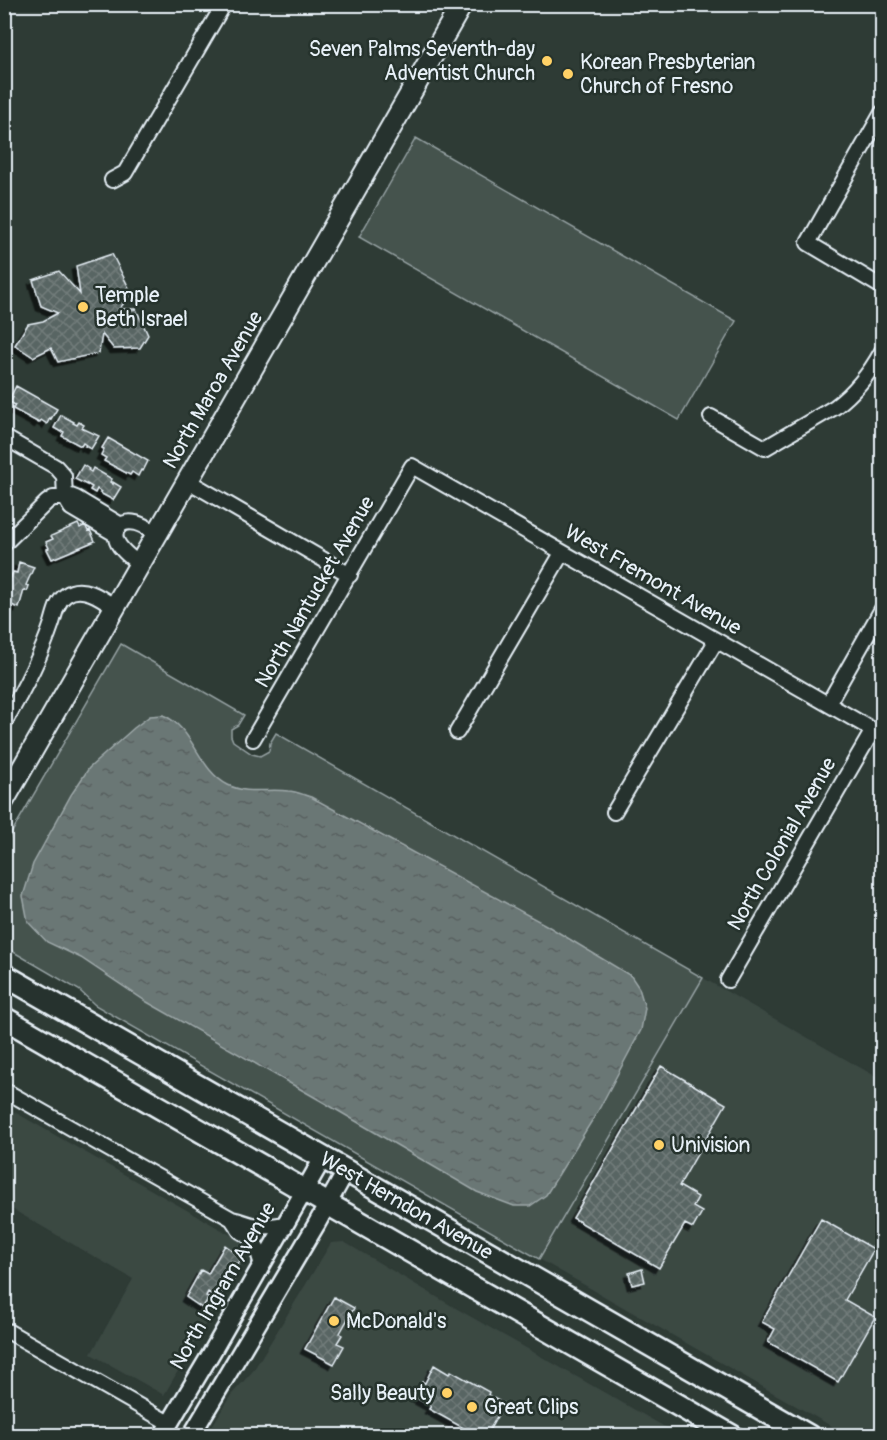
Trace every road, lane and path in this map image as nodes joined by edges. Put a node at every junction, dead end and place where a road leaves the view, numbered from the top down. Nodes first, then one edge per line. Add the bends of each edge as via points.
1 (224, 4) edge
2 (462, 4) edge
3 (882, 114) edge
4 (112, 180) dead end
5 (882, 287) edge
6 (882, 351) edge
7 (711, 417) dead end
8 (4, 437) edge
9 (412, 466) joint
10 (188, 481) junction
11 (65, 498) junction
12 (118, 529) junction
13 (158, 534) junction
14 (4, 544) edge
15 (562, 553) junction
16 (140, 565) junction
17 (350, 575) junction
18 (116, 608) junction
19 (882, 609) edge
20 (716, 640) junction
21 (828, 704) junction
22 (4, 723) edge
23 (873, 730) joint
24 (457, 732) dead end
25 (253, 739) dead end
26 (4, 800) edge
27 (614, 812) dead end
28 (4, 975) edge
29 (728, 980) dead end
30 (4, 1018) edge
31 (4, 1090) edge
32 (322, 1158) junction
33 (346, 1171) junction
34 (305, 1190) junction
35 (328, 1204) junction
36 (232, 1219) junction
37 (285, 1224) junction
38 (262, 1265) junction
39 (4, 1329) edge
40 (169, 1432) edge
41 (191, 1436) edge
42 (732, 1436) edge
43 (809, 1436) edge

1 - 4 street via 125,173
2 - 10 main road, North Maroa Avenue
3 - 5 street via 808,243
6 - 7 street via 846,399 765,448
8 - 11 street via 56,467 64,476
9 - 15 street, West Fremont Avenue
9 - 17 street, North Nantucket Avenue
10 - 13 main road, North Maroa Avenue
10 - 17 street
11 - 12 street via 71,496
11 - 14 street via 47,502
12 - 13 street via 126,522 136,523
12 - 16 street via 116,540 121,549
13 - 16 main road, North Maroa Avenue
15 - 20 street, West Fremont Avenue
15 - 24 street
16 - 18 main road, North Maroa Avenue
17 - 25 street, North Nantucket Avenue
18 - 22 street via 86,591 67,593 61,599 32,673
18 - 26 main road, North Maroa Avenue
19 - 21 street
20 - 21 street, West Fremont Avenue
20 - 27 street
21 - 23 street, West Fremont Avenue
23 - 29 street, North Colonial Avenue
28 - 32 main road, West Herndon Avenue
30 - 34 main road, West Herndon Avenue
31 - 36 street
32 - 33 main road, West Herndon Avenue
32 - 34 street, North Ingram Avenue
33 - 35 street
33 - 43 main road, West Herndon Avenue
34 - 35 main road, West Herndon Avenue
34 - 37 street, North Ingram Avenue
35 - 41 street
35 - 42 main road, West Herndon Avenue
36 - 37 street via 265,1227
36 - 38 street via 256,1246
37 - 38 street, North Ingram Avenue
38 - 40 street, North Ingram Avenue
39 - 40 street

